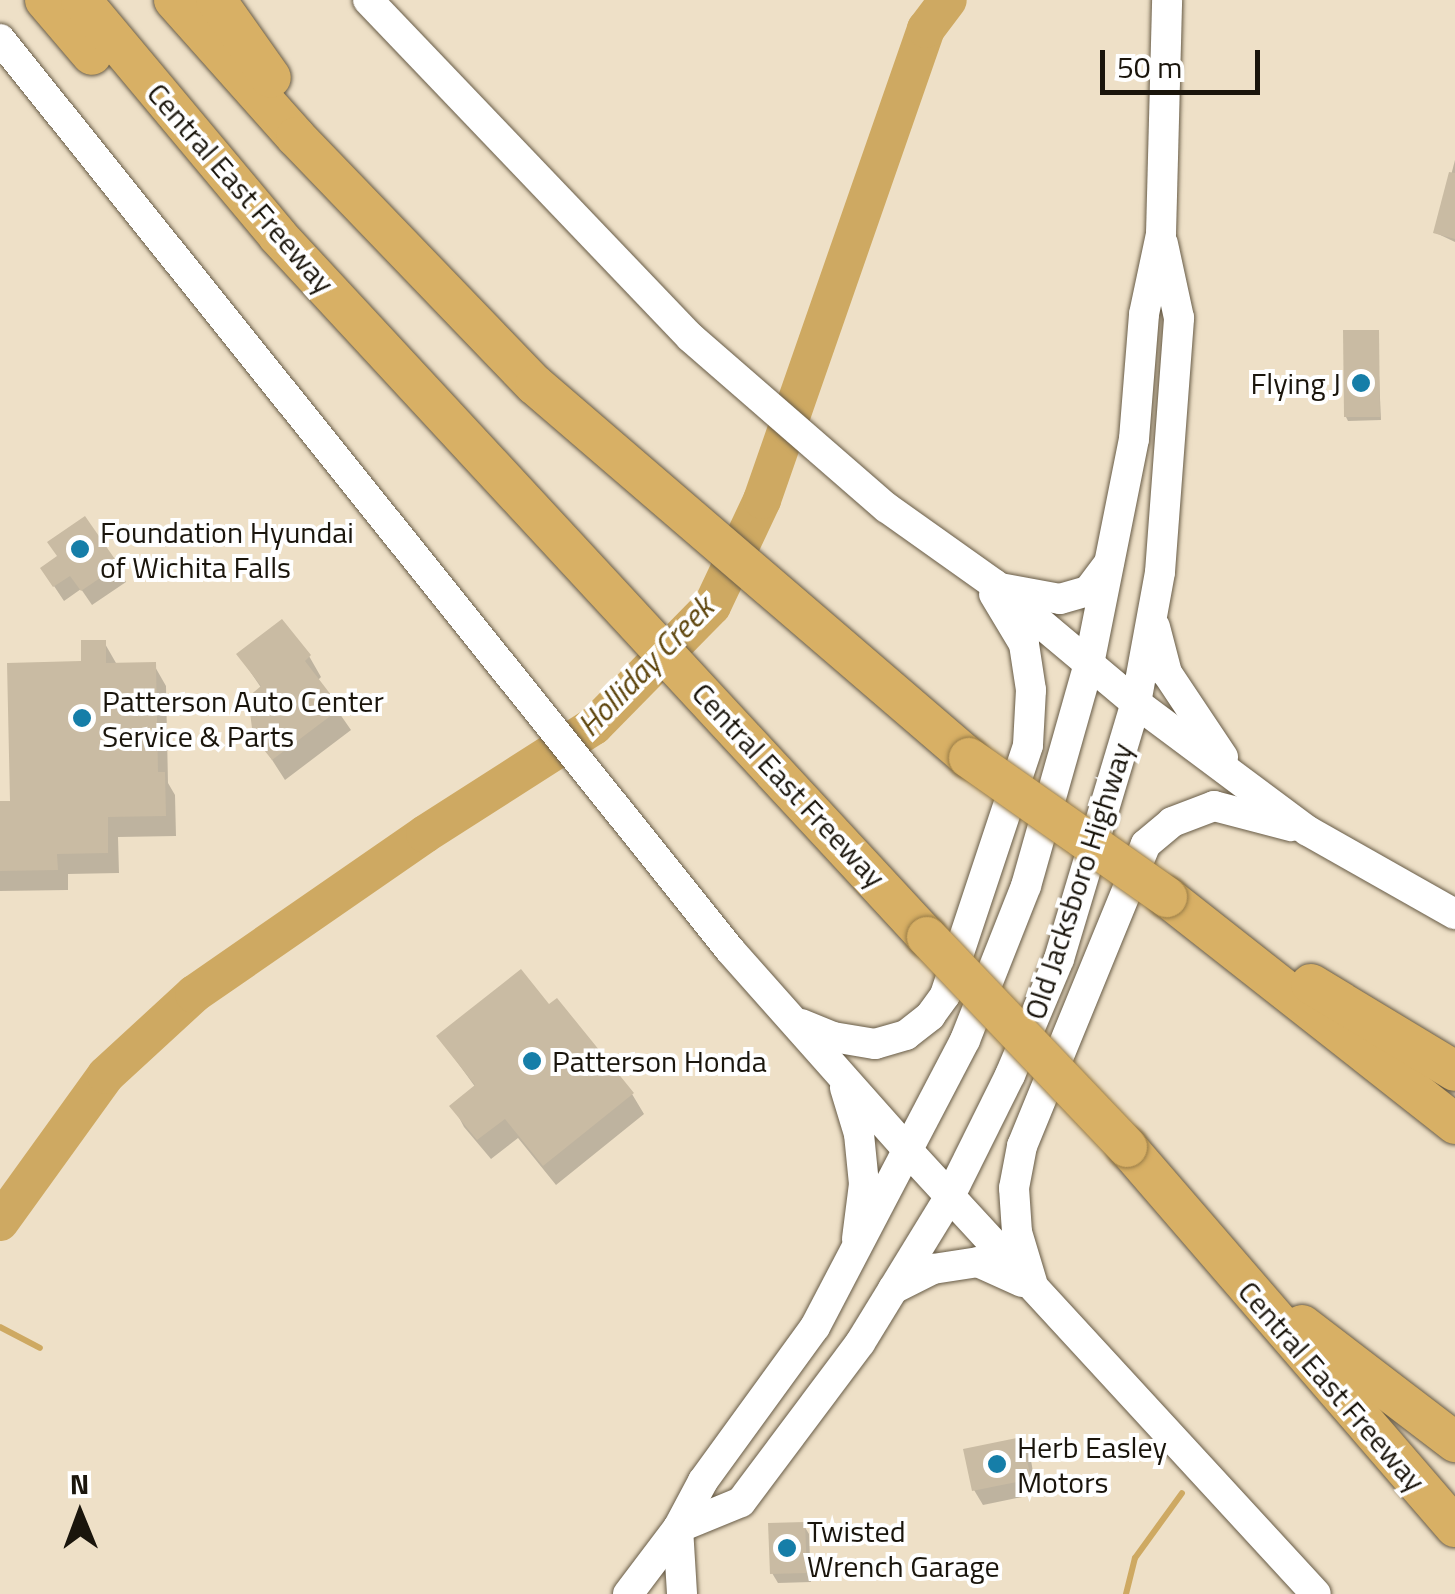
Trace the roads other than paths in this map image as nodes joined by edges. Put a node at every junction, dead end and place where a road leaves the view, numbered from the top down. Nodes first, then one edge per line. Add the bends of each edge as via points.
1 (44, 0) edge
2 (81, 0) edge
3 (174, 0) edge
4 (216, 0) edge
5 (368, 0) edge
6 (1166, 0) edge
7 (0, 40) edge
8 (296, 137) junction
9 (1160, 234) junction
10 (278, 236) junction
11 (1113, 557) junction
12 (991, 582) junction
13 (1152, 616) junction
14 (1089, 664) junction
15 (1136, 704) junction
16 (1236, 776) junction
17 (1308, 831) junction
18 (1166, 897) junction
19 (1455, 914) edge
20 (794, 1022) junction
21 (1455, 1071) edge
22 (841, 1076) junction
23 (1455, 1124) edge
24 (910, 1153) junction
25 (950, 1196) junction
26 (855, 1255) junction
27 (1231, 1270) junction
28 (1034, 1287) junction
29 (893, 1290) junction
30 (1455, 1442) edge
31 (1455, 1527) edge
32 (678, 1528) junction
33 (628, 1594) edge
34 (682, 1594) edge
35 (1316, 1594) edge

1 - 10 highway
2 - 10 highway, Central East Freeway
3 - 8 highway
4 - 8 highway via 266,67
5 - 12 main road via 690,337 887,508
6 - 9 main road, Old Jacksboro Highway
7 - 20 main road
8 - 18 highway, bridge via 536,385 969,758
9 - 11 main road, Old Jacksboro Highway
9 - 13 main road, Old Jacksboro Highway via 1179,318
10 - 27 highway, Central East Freeway, bridge via 1127,1147
11 - 12 main road via 1088,591 1060,599
11 - 14 main road, Old Jacksboro Highway
12 - 14 main road
12 - 20 main road via 1024,644 1031,690 1028,745 945,996 906,1035 875,1044
13 - 15 main road, Old Jacksboro Highway
13 - 16 main road via 1167,673
14 - 15 main road
14 - 24 main road, Old Jacksboro Highway via 1026,886 966,1040
15 - 16 main road
15 - 25 main road, Old Jacksboro Highway via 1059,959
16 - 17 main road
17 - 19 main road
17 - 28 main road via 1214,806 1172,822 1146,844 1022,1146 1014,1188 1017,1232
18 - 21 highway
18 - 23 highway
20 - 22 main road
22 - 24 main road
22 - 26 main road via 860,1134
24 - 25 main road
24 - 26 main road, Old Jacksboro Highway
25 - 28 main road
25 - 29 main road, Old Jacksboro Highway
26 - 32 main road, Old Jacksboro Highway via 815,1327 703,1480
27 - 30 highway
27 - 31 highway, Central East Freeway
28 - 29 main road via 978,1262 932,1269
28 - 35 main road
29 - 32 main road, Old Jacksboro Highway via 829,1390 741,1502
32 - 33 main road, Old Jacksboro Highway
32 - 34 main road

